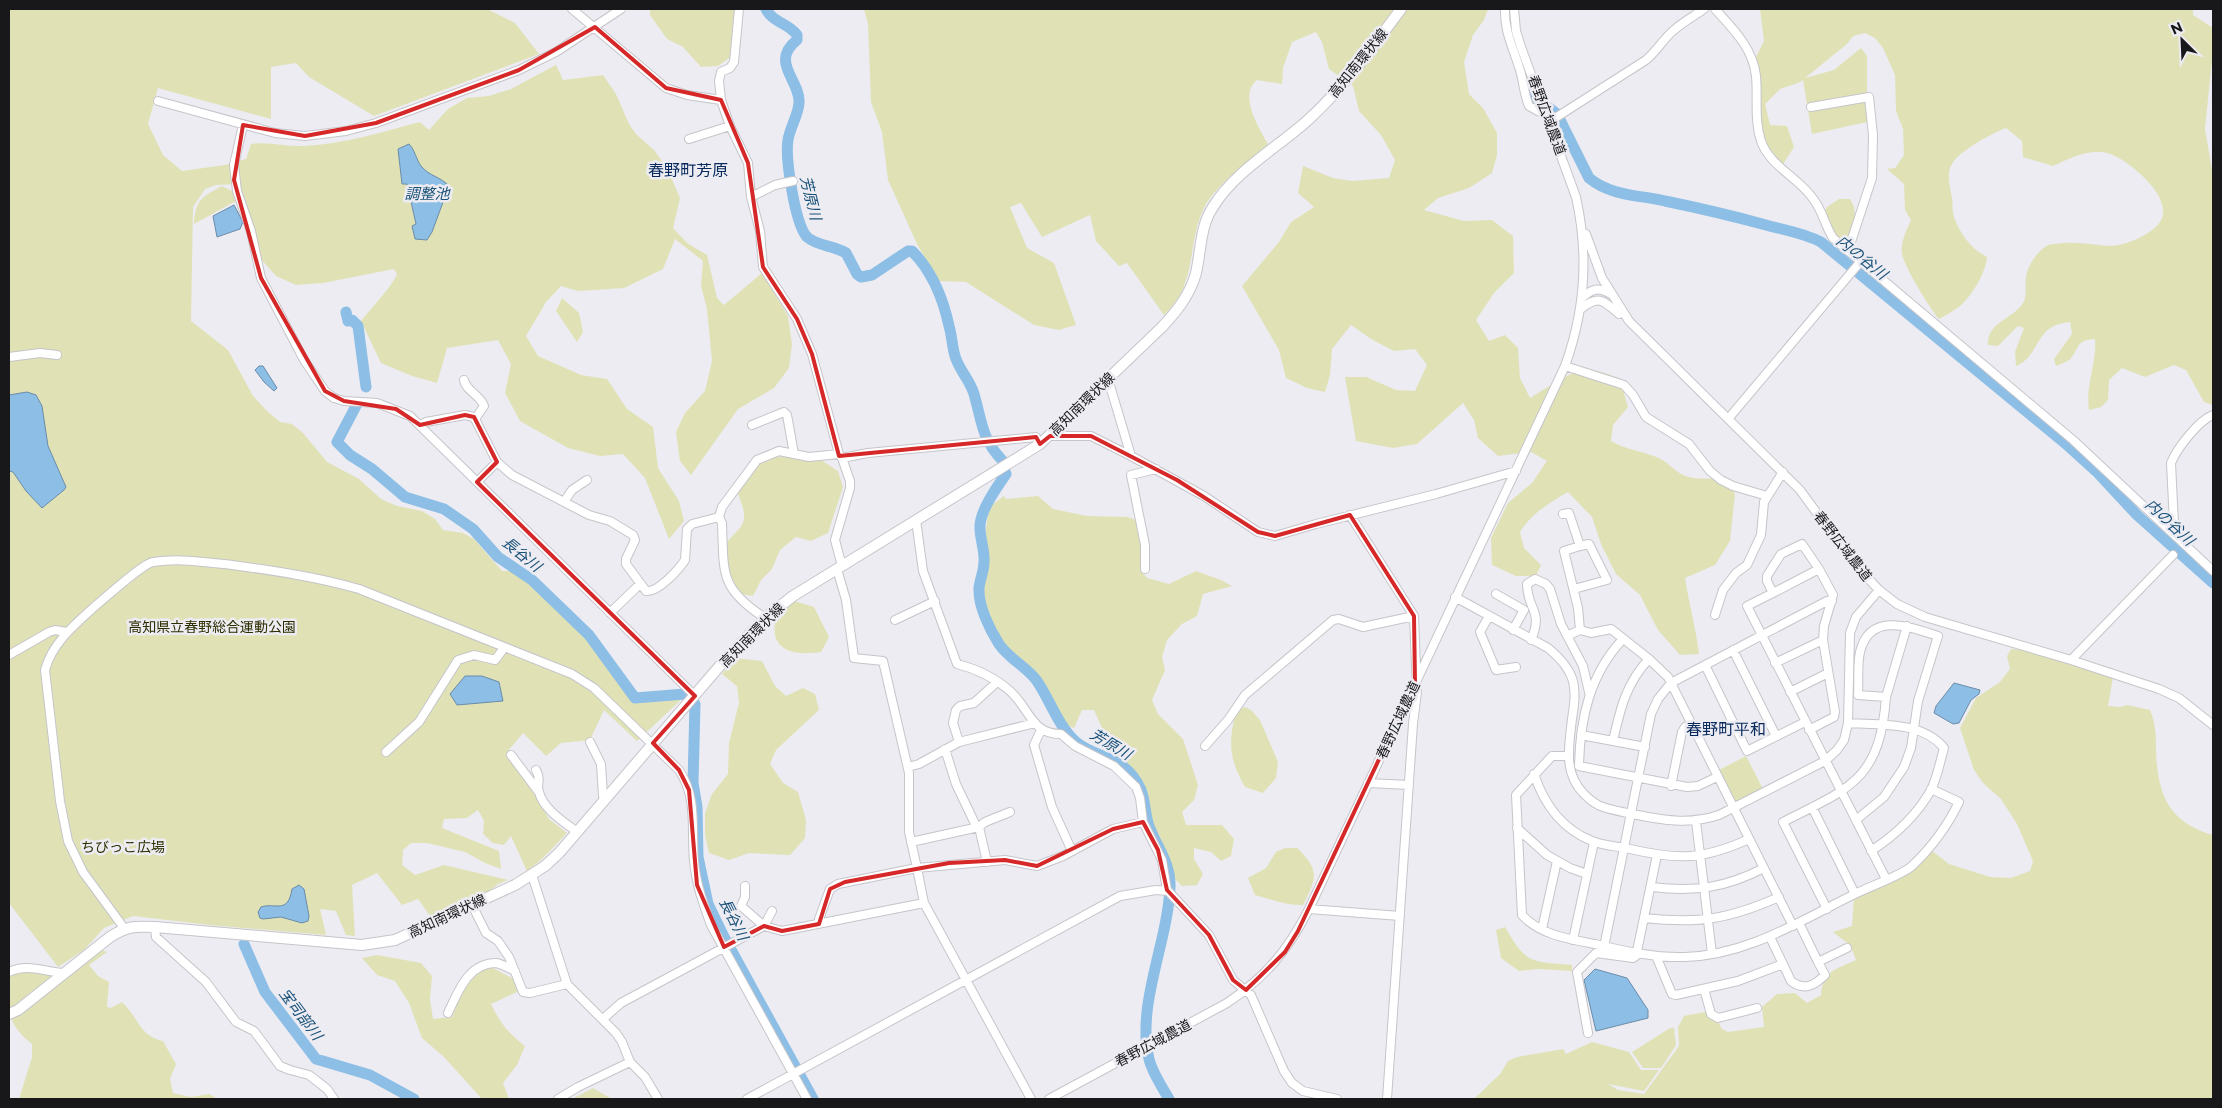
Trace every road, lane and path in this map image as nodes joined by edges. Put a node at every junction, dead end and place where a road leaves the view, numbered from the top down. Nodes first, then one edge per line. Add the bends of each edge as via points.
1 (572, 9) edge
2 (621, 9) edge
3 (740, 9) edge
4 (1401, 9) edge
5 (1505, 9) edge
6 (1514, 9) edge
7 (1704, 9) edge
8 (1715, 9) edge
9 (595, 27) junction
10 (721, 100) junction
11 (158, 101) dead end
12 (1811, 107) dead end
13 (1545, 112) junction
14 (1555, 118) junction
15 (244, 125) junction
16 (730, 126) junction
17 (690, 139) dead end
18 (791, 181) dead end
19 (751, 197) junction
20 (1582, 222) junction
21 (1848, 250) junction
22 (1859, 263) junction
23 (1610, 294) junction
24 (1583, 297) junction
25 (1581, 309) junction
26 (1629, 321) junction
27 (57, 354) dead end
28 (9, 357) edge
29 (1565, 366) junction
30 (1108, 379) junction
31 (464, 380) dead end
32 (2213, 415) edge
33 (475, 419) junction
34 (1728, 420) junction
35 (420, 425) junction
36 (752, 425) dead end
37 (1050, 436) junction
38 (1040, 444) junction
39 (794, 454) junction
40 (841, 456) junction
41 (1132, 456) junction
42 (497, 462) junction
43 (1156, 469) junction
44 (1516, 471) junction
45 (1782, 472) junction
46 (587, 480) dead end
47 (477, 482) junction
48 (1767, 496) junction
49 (564, 502) junction
50 (1562, 514) dead end
51 (1350, 515) junction
52 (719, 517) junction
53 (916, 520) junction
54 (2171, 530) junction
55 (1580, 546) junction
56 (2173, 555) dead end
57 (839, 568) junction
58 (1144, 569) dead end
59 (1819, 569) junction
60 (2213, 572) edge
61 (640, 584) junction
62 (1574, 590) junction
63 (1879, 590) junction
64 (1773, 593) junction
65 (1496, 594) dead end
66 (1456, 597) junction
67 (935, 601) junction
68 (1832, 601) junction
69 (610, 612) junction
70 (1715, 615) dead end
71 (1414, 616) junction
72 (1489, 616) junction
73 (765, 618) junction
74 (895, 620) dead end
75 (1907, 626) junction
76 (1513, 630) junction
77 (1580, 630) junction
78 (67, 632) junction
79 (1761, 635) junction
80 (1567, 636) junction
81 (1624, 639) junction
82 (1531, 640) junction
83 (1823, 640) junction
84 (504, 648) junction
85 (1733, 650) junction
86 (9, 655) edge
87 (1649, 659) junction
88 (2071, 660) junction
89 (1775, 663) junction
90 (1705, 665) junction
91 (1516, 667) dead end
92 (1828, 673) junction
93 (997, 682) junction
94 (1416, 683) junction
95 (1671, 683) junction
96 (1589, 692) junction
97 (1790, 692) junction
98 (695, 696) junction
99 (1886, 697) junction
100 (1805, 722) junction
101 (1035, 723) junction
102 (1848, 723) junction
103 (2213, 723) edge
104 (1691, 724) junction
105 (1882, 726) junction
106 (1914, 728) junction
107 (1041, 730) junction
108 (1809, 730) junction
109 (1581, 735) junction
110 (1776, 736) junction
111 (1613, 741) junction
112 (590, 742) dead end
113 (959, 742) junction
114 (653, 743) junction
115 (1205, 746) dead end
116 (1645, 747) junction
117 (945, 749) junction
118 (386, 752) dead end
119 (511, 755) dead end
120 (1568, 756) junction
121 (1825, 761) junction
122 (908, 767) junction
123 (536, 770) dead end
124 (1534, 774) junction
125 (1717, 777) junction
126 (1639, 779) junction
127 (1368, 783) junction
128 (1409, 785) junction
129 (1671, 786) junction
130 (1931, 789) junction
131 (538, 791) junction
132 (1841, 792) junction
133 (605, 800) junction
134 (1812, 807) junction
135 (1733, 808) junction
136 (1010, 812) dead end
137 (1631, 814) junction
138 (1856, 820) junction
139 (1696, 821) junction
140 (1143, 822) junction
141 (978, 828) junction
142 (1517, 828) junction
143 (577, 832) junction
144 (1748, 839) junction
145 (911, 842) junction
146 (1594, 842) junction
147 (1625, 848) junction
148 (1072, 851) junction
149 (1871, 851) junction
150 (1657, 855) junction
151 (1700, 856) junction
152 (1557, 861) junction
153 (988, 862) junction
154 (917, 868) junction
155 (1764, 868) junction
156 (1586, 874) junction
157 (532, 875) junction
158 (1886, 879) junction
159 (745, 886) dead end
160 (1652, 887) junction
161 (1703, 889) junction
162 (1170, 892) junction
163 (1855, 894) junction
164 (1779, 896) junction
165 (924, 903) junction
166 (472, 904) junction
167 (1827, 909) junction
168 (772, 910) dead end
169 (1309, 910) junction
170 (1400, 916) junction
171 (1645, 918) junction
172 (1708, 920) junction
173 (819, 924) junction
174 (1796, 924) junction
175 (764, 926) junction
176 (155, 927) junction
177 (124, 928) junction
178 (1542, 929) junction
179 (1770, 937) junction
180 (1573, 940) junction
181 (727, 946) junction
182 (1604, 946) junction
183 (1847, 948) dead end
184 (1637, 952) junction
185 (1712, 954) junction
186 (1656, 956) junction
187 (1818, 962) junction
188 (1783, 964) junction
189 (514, 971) junction
190 (9, 972) edge
191 (64, 973) junction
192 (967, 981) junction
193 (567, 984) junction
194 (1704, 989) junction
195 (1246, 990) junction
196 (1757, 1008) dead end
197 (448, 1013) dead end
198 (9, 1014) edge
199 (603, 1019) junction
200 (1588, 1033) dead end
201 (630, 1062) junction
202 (797, 1073) junction
203 (334, 1099) edge
204 (558, 1099) edge
205 (658, 1099) edge
206 (747, 1099) edge
207 (807, 1099) edge
208 (1031, 1099) edge
209 (1048, 1099) edge
210 (1336, 1099) edge
211 (1387, 1099) edge

1 - 9 street
2 - 9 street
3 - 10 street via 734,62 721,72 719,81
4 - 30 main road, 高知南環状線 via 1336,94 1224,192 1212,207 1190,290 1179,308
5 - 13 street via 1523,92 1529,106
6 - 13 street, 春野広域農道 via 1516,30
7 - 14 street via 1674,30 1646,60
8 - 21 street via 1743,39 1751,56 1756,76 1756,122 1766,154 1814,198 1826,228
9 - 10 street via 666,88
9 - 15 street via 550,56 519,70 346,132 305,136
10 - 16 street
11 - 15 street
12 - 21 street via 1869,97 1873,135 1872,178
13 - 14 street, 春野広域農道
14 - 20 street, 春野広域農道
15 - 35 street via 234,164 237,191 251,231 261,278 302,357 325,391 334,398 377,403 410,416
16 - 17 street
16 - 19 street via 748,163
18 - 19 street
19 - 40 street via 760,231 763,267 797,319 812,354
20 - 23 street, 春野広域農道
20 - 24 street, 春野広域農道 via 1585,250
21 - 22 street
22 - 34 street
22 - 54 street via 2073,440
23 - 24 street via 1596,288
23 - 26 street, 春野広域農道
24 - 25 street, 春野広域農道
25 - 26 street via 1589,302 1603,300
25 - 29 street, 春野広域農道
26 - 34 street, 春野広域農道
27 - 28 street
29 - 44 street, 春野広域農道
29 - 48 street via 1624,385 1646,417 1689,444 1721,480
30 - 37 main road, 高知南環状線
30 - 41 street
31 - 33 street via 482,399 484,406
32 - 54 street via 2205,418 2171,463 2174,524
33 - 35 street via 465,415
33 - 42 street
34 - 45 street, 春野広域農道
35 - 47 street
36 - 39 street via 784,412
37 - 38 main road, 高知南環状線
37 - 41 street via 1091,436
38 - 40 street via 1036,437
38 - 53 main road, 高知南環状線
39 - 40 street
39 - 52 street via 774,452 757,460 722,507
40 - 57 street via 850,488 835,540
41 - 43 street
42 - 47 street
42 - 49 street via 512,475
43 - 51 street via 1258,532 1275,536
43 - 58 street via 1131,476 1145,545
44 - 51 street
44 - 66 street, 春野広域農道
45 - 48 street
45 - 63 street, 春野広域農道
46 - 49 street via 572,490
47 - 69 street
48 - 70 street via 1761,534 1747,564 1723,590
49 - 61 street via 589,516 610,521 633,535 635,540 626,564
50 - 55 street via 1569,513
51 - 71 street
52 - 61 street via 692,524 687,529 685,560 658,588 646,591
52 - 73 street via 728,584
53 - 57 main road, 高知南環状線
53 - 67 street via 924,571
54 - 60 street
55 - 62 street via 1564,551
55 - 62 street via 1589,544 1607,580
56 - 88 street
57 - 73 main road, 高知南環状線 via 793,596
57 - 122 street via 854,658 883,661
59 - 64 street
59 - 64 street via 1802,544 1781,554 1767,576
59 - 68 street via 1832,591
61 - 69 street
62 - 77 street
63 - 88 street, 春野広域農道 via 1918,615
63 - 102 street via 1856,617 1850,633
64 - 79 street via 1747,606
65 - 76 street via 1524,610
66 - 72 street
66 - 94 street, 春野広域農道
67 - 74 street
67 - 93 street via 957,664 973,668
68 - 79 street
68 - 83 street
69 - 98 street
71 - 94 street
71 - 115 street via 1363,627 1333,620 1245,695 1224,726
72 - 76 street
72 - 91 street via 1480,632 1496,670
73 - 98 main road, 高知南環状線
75 - 99 street
75 - 99 street via 1879,626 1868,635 1860,652 1858,695
75 - 106 street via 1938,636 1918,701
76 - 82 street
77 - 80 street
77 - 81 street via 1592,633 1611,630
78 - 84 street via 142,568 152,562 172,560 283,572 330,581 359,589
78 - 86 street via 49,632
78 - 177 street via 51,653 45,670 62,814 68,841 83,872
79 - 85 street
79 - 89 street
80 - 82 street via 1550,590 1535,579 1527,584 1537,617
80 - 96 street via 1583,666
81 - 87 street
81 - 96 street via 1608,656
82 - 120 street via 1560,658 1573,680 1575,693
83 - 89 street
83 - 92 street
84 - 114 street via 587,682
84 - 118 street via 495,660 474,655 458,660 419,722
85 - 90 street
85 - 110 street
87 - 95 street
87 - 111 street via 1630,684
88 - 103 street, 春野広域農道 via 2159,689 2179,698
89 - 97 street
90 - 95 street
90 - 110 street via 1747,750
92 - 97 street
92 - 108 street via 1834,717
93 - 101 street via 1020,702
93 - 113 street via 974,703 956,710 953,723
94 - 127 street, 春野広域農道
94 - 128 street
95 - 104 street
95 - 116 street via 1651,714
96 - 109 street
97 - 100 street
98 - 114 main road, 高知南環状線
99 - 105 street
100 - 108 street
100 - 110 street
101 - 107 street
101 - 113 street
102 - 105 street
102 - 121 street via 1844,740
104 - 125 street
104 - 129 street via 1682,732
105 - 106 street
105 - 132 street via 1873,758
106 - 130 street via 1944,748
106 - 138 street via 1911,748 1897,780 1884,797
107 - 140 street via 1062,734 1075,746 1126,775 1140,798
107 - 148 street via 1034,745 1052,807
108 - 121 street
109 - 111 street
109 - 126 street via 1579,766
111 - 116 street
112 - 133 street via 601,764 602,796
113 - 117 street
114 - 133 main road, 高知南環状線
114 - 181 street via 678,770 690,790 697,884 711,924
116 - 126 street
117 - 122 street
117 - 141 street via 956,784
119 - 131 street
120 - 124 street via 1552,756
120 - 137 street via 1570,773 1589,799 1601,807
121 - 132 street
121 - 135 street
122 - 145 street
123 - 131 street via 540,776
124 - 142 street via 1516,795
124 - 146 street via 1550,809 1563,823
125 - 129 street via 1698,786
125 - 135 street
126 - 129 street
126 - 137 street
127 - 128 street
127 - 169 street, 春野広域農道
128 - 170 street
130 - 149 street via 1901,828
130 - 158 street via 1959,802 1948,824 1911,867
131 - 143 street via 556,816
132 - 134 street
132 - 138 street
133 - 143 main road, 高知南環状線
134 - 163 street
134 - 167 street via 1783,822
135 - 139 street
135 - 144 street
136 - 141 street
137 - 139 street via 1666,821
137 - 147 street
138 - 149 street
139 - 151 street
140 - 148 street via 1113,829
140 - 162 street via 1158,850
141 - 145 street
141 - 153 street
142 - 152 street
142 - 178 street via 1522,915
143 - 157 main road, 高知南環状線 via 559,853
144 - 151 street via 1728,849
144 - 155 street
145 - 154 street
146 - 147 street
146 - 156 street
147 - 150 street
147 - 182 street
148 - 153 street via 1038,866 1005,860
149 - 158 street
150 - 151 street
150 - 160 street
151 - 161 street
152 - 156 street
152 - 178 street
153 - 154 street
154 - 165 street
154 - 173 street via 838,884 830,889
155 - 161 street
155 - 164 street
156 - 180 street
157 - 166 main road, 高知南環状線
157 - 193 street
158 - 163 street
159 - 175 street via 741,906
160 - 161 street
160 - 171 street
161 - 172 street
162 - 192 street via 1156,890 1120,896
162 - 195 street via 1209,935 1234,980
163 - 167 street
164 - 172 street via 1751,909
164 - 174 street
165 - 173 street
165 - 192 street
166 - 176 main road, 高知南環状線 via 395,940 377,944 331,943
166 - 189 street via 486,933 498,941
167 - 174 street
168 - 175 street
169 - 170 street
169 - 195 street, 春野広域農道 via 1285,952
170 - 211 street
171 - 172 street via 1677,922
171 - 184 street
172 - 185 street
173 - 175 street via 782,931
174 - 179 street
174 - 187 street
175 - 181 street
176 - 177 main road, 高知南環状線
176 - 203 street via 156,937 206,982 236,1022 254,1031 280,1066 309,1075
177 - 191 main road
178 - 180 street
179 - 185 street via 1746,947
179 - 188 street
180 - 182 street
181 - 199 street via 621,1003
181 - 202 street
182 - 184 street
183 - 187 street
184 - 186 street
184 - 200 street via 1633,958 1596,953 1577,972
185 - 186 street
186 - 194 street via 1672,994
187 - 188 street via 1824,975 1806,988 1791,981
188 - 194 street via 1738,981
189 - 193 street via 523,992
189 - 197 street via 498,963 486,965 468,975
190 - 191 street via 34,968
191 - 198 main road
192 - 202 street
192 - 208 street
193 - 199 street
194 - 196 street via 1711,1014 1718,1018
195 - 209 street, 春野広域農道
195 - 210 street via 1292,1083 1303,1090
199 - 201 street via 622,1042
201 - 204 street
201 - 205 street via 645,1077
202 - 206 street
202 - 207 street

